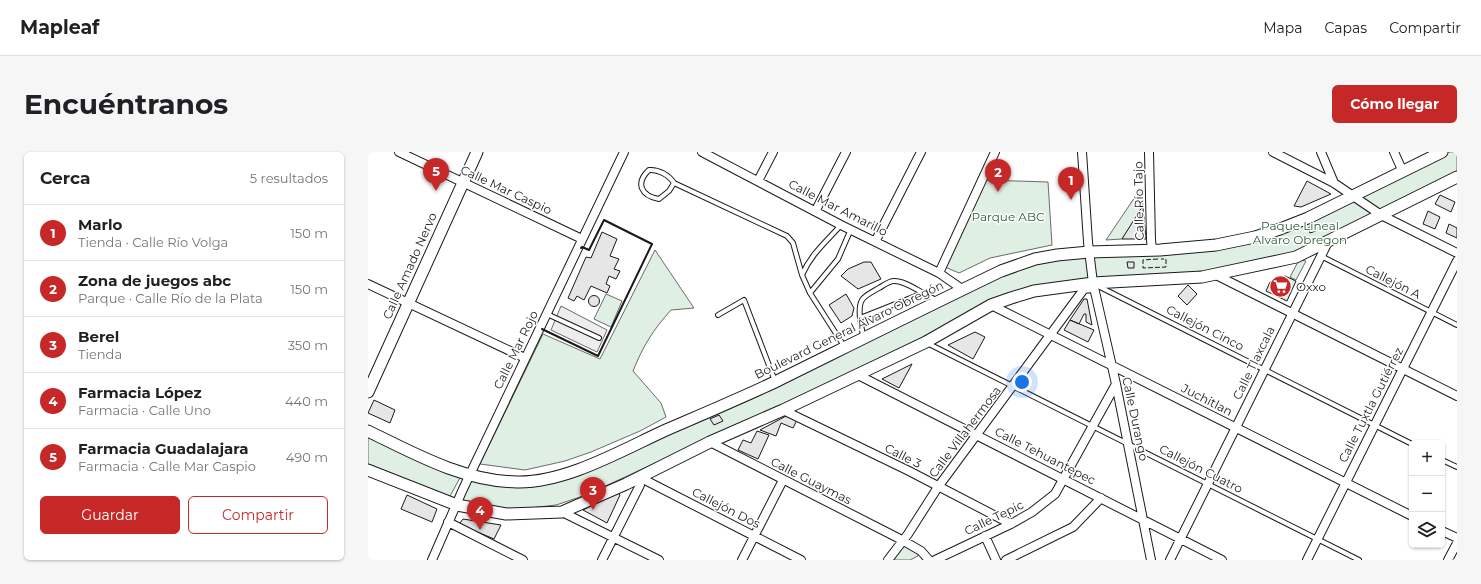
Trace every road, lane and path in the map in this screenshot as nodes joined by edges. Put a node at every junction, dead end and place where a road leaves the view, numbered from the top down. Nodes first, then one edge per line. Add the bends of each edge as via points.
1 (399, 152) edge
2 (477, 152) edge
3 (624, 152) edge
4 (702, 152) edge
5 (773, 152) edge
6 (846, 152) edge
7 (921, 152) edge
8 (995, 152) edge
9 (1082, 152) edge
10 (1149, 152) edge
11 (1273, 152) edge
12 (1322, 152) edge
13 (1394, 152) edge
14 (1442, 152) edge
15 (1403, 172) junction
16 (1457, 177) edge
17 (758, 181) junction
18 (462, 183) junction
19 (674, 183) junction
20 (1334, 183) junction
21 (1353, 196) junction
22 (816, 210) junction
23 (1381, 215) junction
24 (842, 224) junction
25 (851, 229) junction
26 (582, 239) junction
27 (876, 240) junction
28 (1328, 242) junction
29 (1152, 250) junction
30 (1089, 252) junction
31 (1457, 253) edge
32 (1321, 256) junction
33 (1457, 261) edge
34 (939, 273) junction
35 (1214, 274) junction
36 (802, 275) junction
37 (368, 284) edge
38 (1094, 285) junction
39 (962, 289) junction
40 (923, 292) junction
41 (810, 293) junction
42 (938, 301) junction
43 (408, 303) junction
44 (991, 306) junction
45 (1432, 312) junction
46 (1292, 313) junction
47 (548, 314) junction
48 (718, 315) dead end
49 (860, 318) junction
50 (1457, 325) edge
51 (1052, 335) junction
52 (599, 338) dead end
53 (864, 338) junction
54 (926, 342) junction
55 (844, 347) junction
56 (525, 358) junction
57 (1112, 366) junction
58 (1264, 369) junction
59 (1403, 369) junction
60 (858, 375) junction
61 (775, 382) junction
62 (1116, 384) junction
63 (1014, 386) junction
64 (368, 392) edge
65 (1457, 396) edge
66 (783, 410) junction
67 (1093, 426) junction
68 (1375, 426) junction
69 (1236, 428) junction
70 (368, 431) edge
71 (977, 435) junction
72 (710, 442) junction
73 (1409, 443) edge
74 (1128, 444) junction
75 (1445, 461) edge
76 (1457, 467) edge
77 (368, 470) edge
78 (470, 476) junction
79 (639, 477) junction
80 (783, 480) junction
81 (1064, 480) junction
82 (1346, 483) junction
83 (1207, 484) junction
84 (938, 487) junction
85 (1101, 498) junction
86 (457, 505) junction
87 (562, 512) junction
88 (1409, 514) edge
89 (1144, 521) junction
90 (448, 522) junction
91 (1011, 524) junction
92 (1445, 532) edge
93 (984, 536) junction
94 (614, 537) junction
95 (754, 537) junction
96 (1457, 538) edge
97 (1180, 539) junction
98 (1317, 539) junction
99 (902, 540) junction
100 (1457, 543) edge
101 (432, 560) edge
102 (523, 560) edge
103 (602, 560) edge
104 (659, 560) edge
105 (742, 560) edge
106 (802, 560) edge
107 (888, 560) edge
108 (929, 560) edge
109 (935, 560) edge
110 (996, 560) edge
111 (1006, 560) edge
112 (1151, 560) edge
113 (1170, 560) edge
114 (1222, 560) edge
115 (1307, 560) edge
116 (1359, 560) edge
117 (1448, 560) edge

1 - 18 street, Calle Mar Caspio
2 - 18 main road, Calle Amado Nervo
3 - 26 street, Calle Mar Rojo
4 - 17 street, Calle Mar Amarillo
5 - 17 street
6 - 22 street
7 - 27 street
8 - 34 street
9 - 30 street, Calle Durango
10 - 29 street, Calle Río Tajo
11 - 20 street
12 - 20 street
13 - 15 street
14 - 15 main road, Boulevard General Álvaro Obregón
15 - 21 main road, Boulevard General Álvaro Obregón
16 - 23 main road
17 - 22 street, Calle Mar Amarillo
18 - 26 street, Calle Mar Caspio
18 - 43 main road, Calle Amado Nervo
19 - 19 lane via 665,174 652,169 647,172 641,188 650,198 659,199
19 - 36 lane via 787,236 793,243
20 - 21 street
21 - 23 street
21 - 29 main road, Boulevard General Álvaro Obregón via 1280,230 1255,237 1216,246
22 - 24 street, Calle Mar Amarillo
23 - 28 main road
23 - 31 street
24 - 25 street, Calle Mar Amarillo
24 - 36 lane via 813,254
25 - 27 street, Calle Mar Amarillo
25 - 41 lane via 838,259
26 - 47 street, Calle Mar Rojo
27 - 34 street, Calle Mar Amarillo
28 - 32 street, Calle Tlaxcala
28 - 35 main road via 1296,257
29 - 30 main road, Boulevard General Álvaro Obregón
30 - 38 street, Calle Durango
30 - 39 main road, Boulevard General Álvaro Obregón via 1035,259
32 - 45 lane, Callejón A
32 - 46 street, Calle Tlaxcala
33 - 45 street, Calle Tuxtla Gutiérrez
34 - 39 street, Calle Mar Amarillo
35 - 38 main road
35 - 46 street
36 - 41 lane
37 - 43 street
38 - 44 main road via 1034,291
38 - 51 street, Calle Villahermosa via 1084,289
38 - 57 street, Calle Durango
38 - 58 lane, Callejón Cinco
39 - 42 main road, Boulevard General Álvaro Obregón
40 - 42 lane
40 - 49 lane
40 - 49 lane via 904,283 888,283 863,297 859,308
41 - 55 lane
42 - 53 main road, Boulevard General Álvaro Obregón
43 - 56 street
43 - 64 main road, Calle Amado Nervo
44 - 51 street, Juchitlan
44 - 54 main road
45 - 50 lane, Callejón A
45 - 59 street, Calle Tuxtla Gutiérrez
46 - 58 street, Calle Tlaxcala
46 - 59 street
47 - 52 lane
47 - 56 street, Calle Mar Rojo
48 - 61 lane via 744,300
49 - 53 lane
51 - 57 street, Juchitlan
51 - 63 street, Calle Villahermosa
53 - 55 main road, Boulevard General Álvaro Obregón
54 - 60 main road
54 - 63 lane, Callejón Cuatro
55 - 61 main road, Boulevard General Álvaro Obregón
56 - 78 street, Calle Mar Rojo
57 - 62 street, Calle Durango
57 - 69 street, Juchitlan
58 - 68 lane, Callejón Cinco
58 - 69 street, Calle Tlaxcala
59 - 65 street
59 - 68 street, Calle Tuxtla Gutiérrez
60 - 66 main road
60 - 71 street, Calle Tehuantepec
61 - 78 main road, Boulevard General Álvaro Obregón via 616,454 554,478 518,482
62 - 67 street, Calle Tepic
62 - 74 street, Calle Durango
63 - 67 lane, Callejón Cuatro
63 - 71 street, Calle Villahermosa
66 - 72 main road
66 - 84 street, Calle 3
67 - 74 lane, Callejón Cuatro
67 - 81 street, Calle Tepic
68 - 73 lane, Callejón Cinco
68 - 82 street, Calle Tuxtla Gutiérrez
69 - 82 street, Juchitlan
69 - 83 street, Calle Tlaxcala
70 - 78 main road, Boulevard General Álvaro Obregón via 427,460
71 - 81 street, Calle Tehuantepec
71 - 84 street, Calle Villahermosa
72 - 79 main road
72 - 80 street, Calle Guaymas
74 - 83 lane, Callejón Cuatro
74 - 89 street, Calle Durango
75 - 76 lane
77 - 86 main road
78 - 86 street, Calle Mar Rojo
79 - 87 main road
79 - 94 street via 640,485
79 - 95 street, Callejón Dos
80 - 95 street
80 - 99 street, Calle Guaymas
81 - 85 street, Calle Tehuantepec
81 - 91 street, Calle Tepic via 1055,494
82 - 88 street, Juchitlan
82 - 98 street, Calle Tuxtla Gutiérrez
83 - 97 street, Calle Tlaxcala
83 - 98 lane, Callejón Cuatro
84 - 91 street, Calle 3
84 - 99 street, Calle Villahermosa
85 - 89 street, Calle Tehuantepec
85 - 111 street via 1073,527
86 - 87 main road via 506,514
86 - 90 street, Calle Mar Rojo
87 - 94 street
89 - 97 street, Calle Tehuantepec
89 - 112 street, Calle Durango
90 - 101 street, Calle Mar Rojo
90 - 102 street
91 - 93 street, Calle Tepic
92 - 96 street
93 - 109 street, Calle Tepic
93 - 110 street
94 - 103 street
94 - 104 street
95 - 105 street
95 - 106 street, Callejón Dos
97 - 113 street, Calle Tlaxcala
97 - 114 street, Calle Tehuantepec
98 - 115 street, Calle Tuxtla Gutiérrez
98 - 116 lane, Callejón Cuatro
99 - 107 street, Calle Villahermosa
99 - 108 street, Calle Guaymas via 921,551
100 - 117 street

